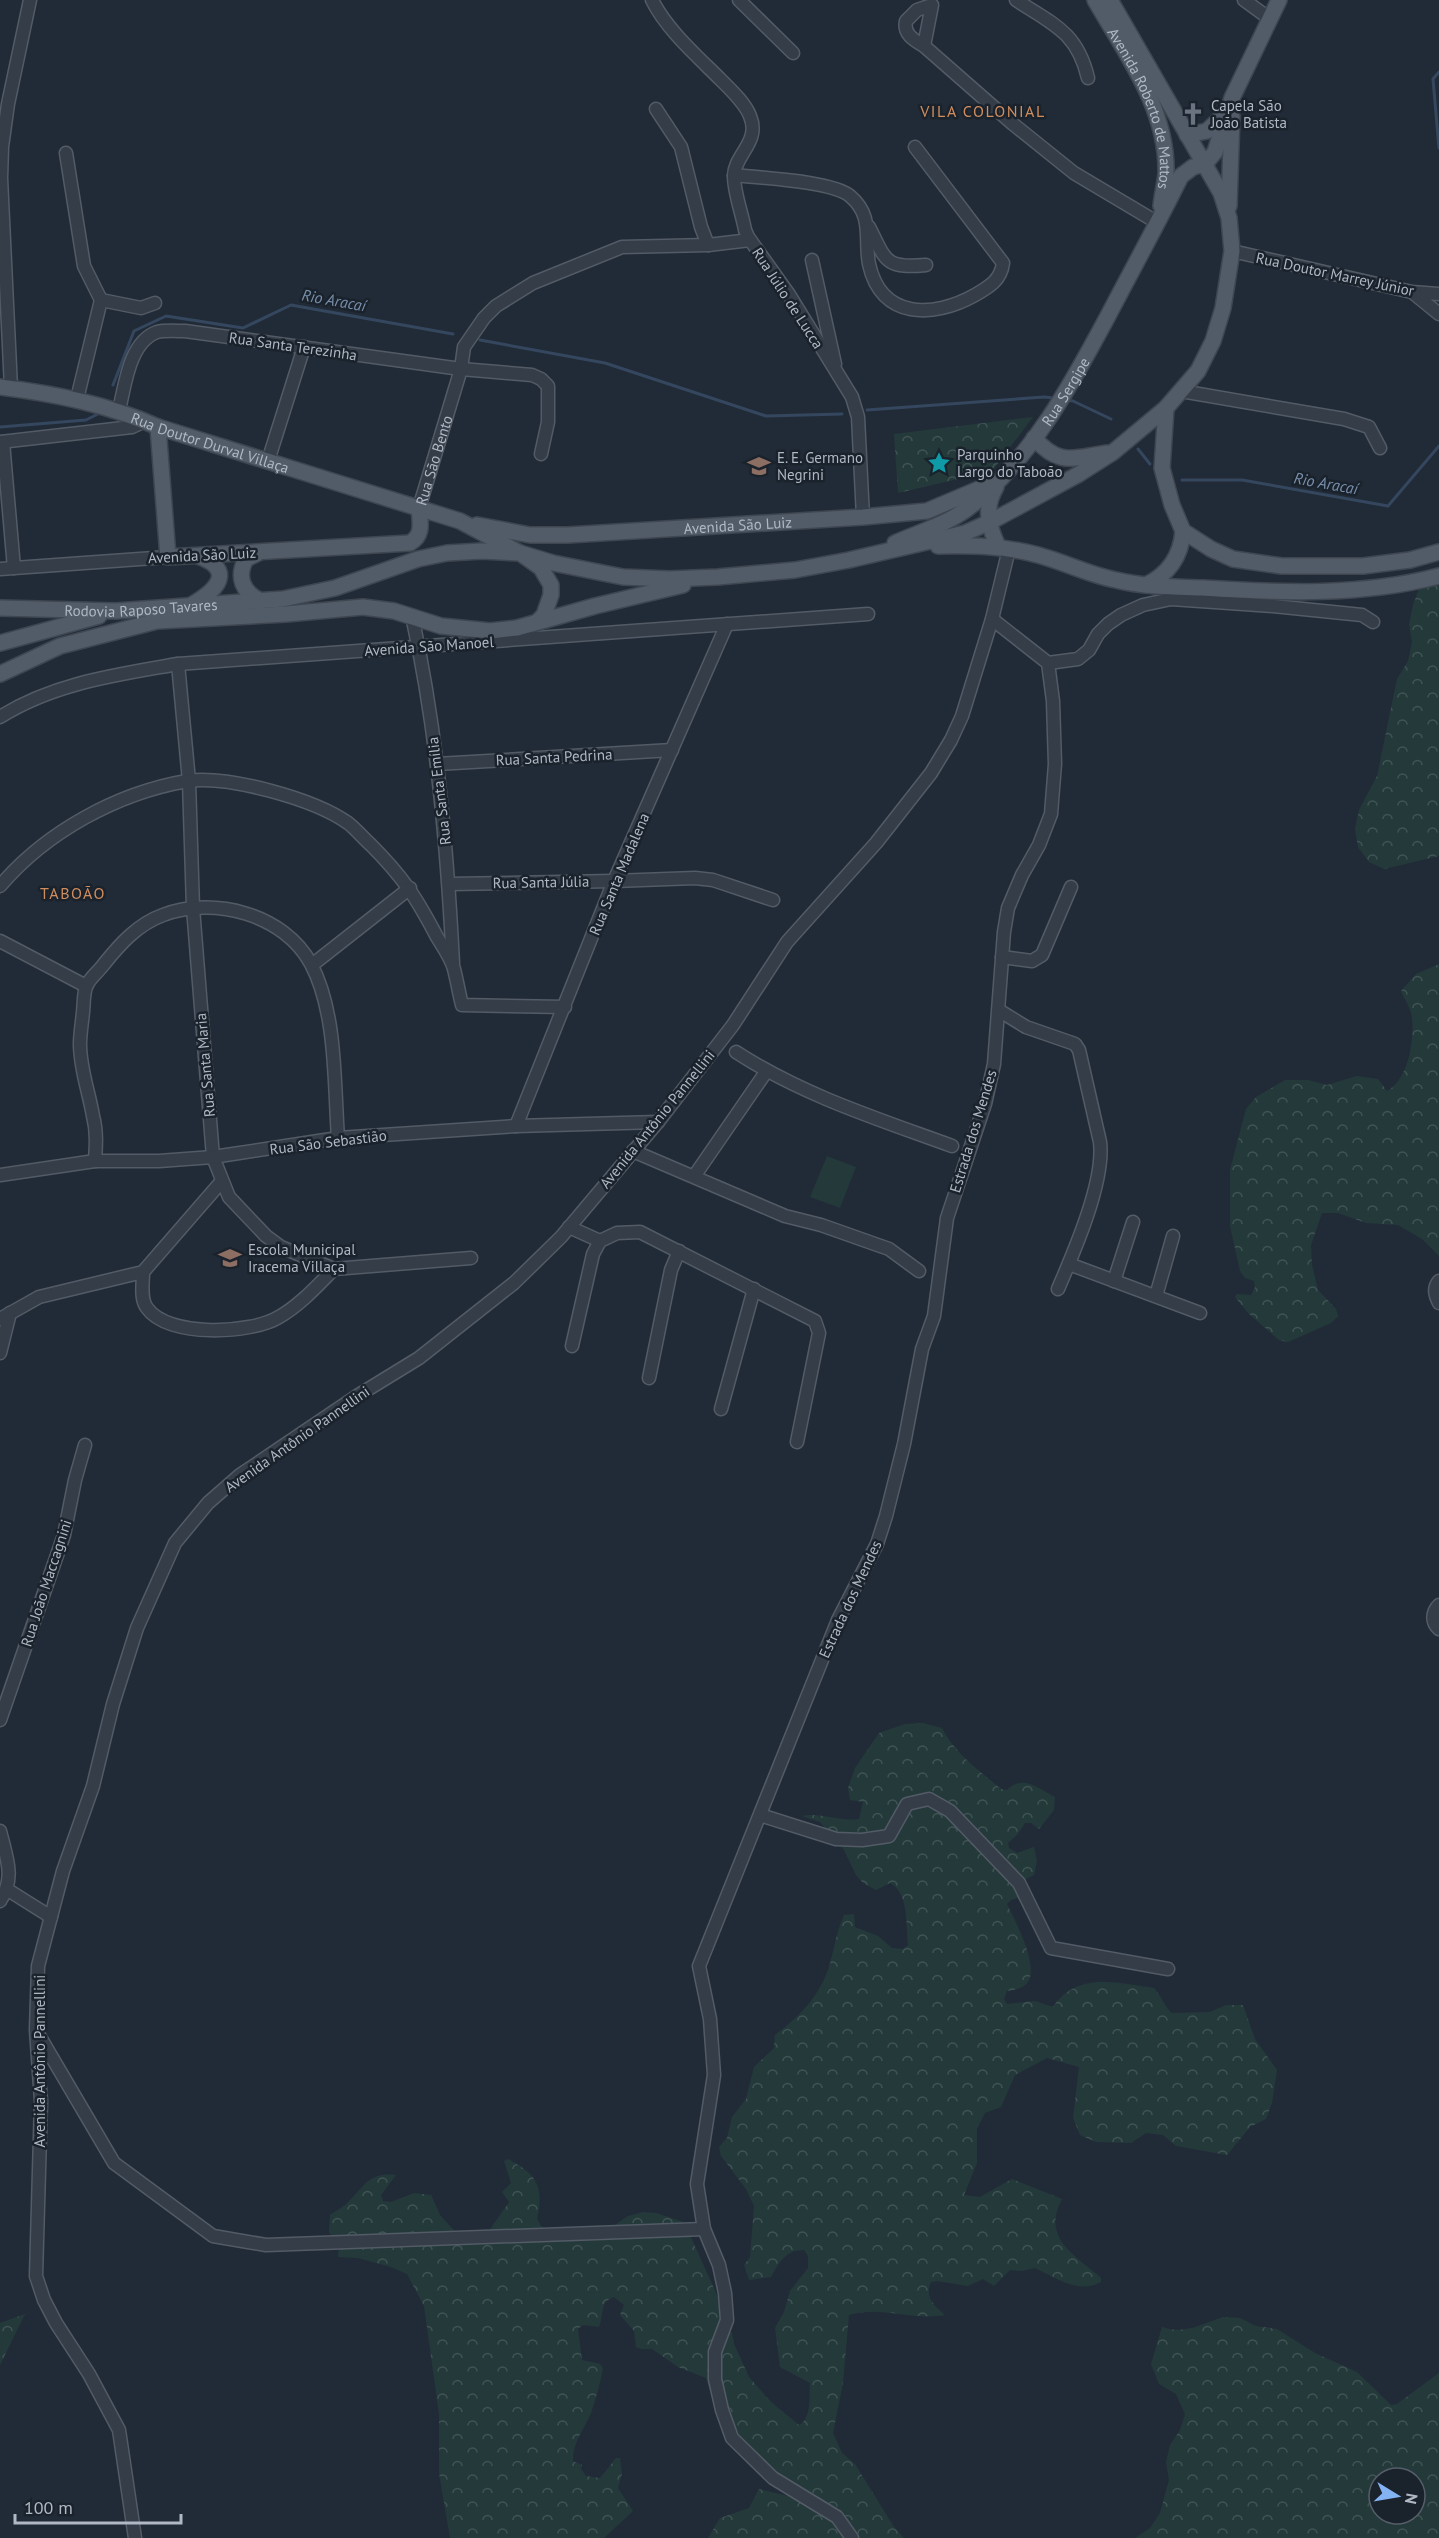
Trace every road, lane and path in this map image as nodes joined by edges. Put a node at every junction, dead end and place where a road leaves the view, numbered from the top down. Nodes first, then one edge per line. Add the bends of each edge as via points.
1 (30, 0) edge
2 (652, 0) edge
3 (739, 0) edge
4 (1016, 0) edge
5 (1095, 0) edge
6 (1110, 0) edge
7 (1244, 0) edge
8 (1280, 0) edge
9 (934, 2) edge
10 (1270, 19) junction
11 (924, 46) junction
12 (793, 53) dead end
13 (1088, 78) dead end
14 (1229, 105) junction
15 (656, 109) dead end
16 (1187, 135) junction
17 (915, 147) dead end
18 (66, 153) dead end
19 (1205, 164) junction
20 (734, 174) junction
21 (1229, 218) junction
22 (1158, 224) junction
23 (868, 225) junction
24 (750, 240) junction
25 (708, 245) junction
26 (1232, 251) junction
27 (812, 260) dead end
28 (926, 265) dead end
29 (1412, 292) junction
30 (1439, 294) edge
31 (101, 300) junction
32 (155, 303) dead end
33 (1439, 314) edge
34 (304, 347) junction
35 (461, 369) junction
36 (838, 375) junction
37 (6, 387) edge
38 (1181, 391) junction
39 (77, 399) junction
40 (1166, 408) junction
41 (119, 410) junction
42 (152, 424) junction
43 (1034, 438) junction
44 (2, 442) edge
45 (1380, 448) dead end
46 (1112, 453) junction
47 (541, 454) dead end
48 (268, 461) junction
49 (1005, 476) junction
50 (419, 508) junction
51 (863, 517) junction
52 (460, 521) junction
53 (990, 522) junction
54 (1183, 531) junction
55 (403, 544) joint
56 (914, 546) junction
57 (1004, 548) junction
58 (261, 552) junction
59 (1439, 552) edge
60 (520, 553) junction
61 (195, 555) junction
62 (868, 555) junction
63 (168, 557) junction
64 (14, 568) junction
65 (0, 569) edge
66 (1439, 576) edge
67 (718, 577) junction
68 (1146, 585) junction
69 (192, 604) junction
70 (259, 608) junction
71 (0, 609) edge
72 (116, 612) junction
73 (868, 614) dead end
74 (412, 616) junction
75 (992, 619) junction
76 (537, 622) junction
77 (1372, 622) dead end
78 (728, 624) junction
79 (457, 629) junction
80 (0, 643) edge
81 (434, 646) junction
82 (419, 647) junction
83 (1048, 663) junction
84 (178, 664) junction
85 (0, 674) edge
86 (0, 717) edge
87 (672, 750) junction
88 (437, 764) junction
89 (189, 781) junction
90 (614, 881) junction
91 (449, 884) junction
92 (0, 886) edge
93 (1071, 887) dead end
94 (410, 888) junction
95 (773, 900) dead end
96 (193, 908) junction
97 (0, 942) edge
98 (1002, 957) junction
99 (312, 965) junction
100 (453, 967) junction
101 (86, 986) junction
102 (565, 1007) junction
103 (1000, 1011) junction
104 (1026, 1027) junction
105 (998, 1031) junction
106 (736, 1052) dead end
107 (766, 1072) junction
108 (658, 1122) junction
109 (516, 1126) junction
110 (338, 1138) junction
111 (952, 1146) dead end
112 (633, 1151) junction
113 (213, 1157) junction
114 (94, 1161) junction
115 (0, 1174) edge
116 (695, 1175) junction
117 (222, 1181) junction
118 (1132, 1222) dead end
119 (569, 1227) junction
120 (1173, 1236) dead end
121 (600, 1241) junction
122 (679, 1251) junction
123 (471, 1258) dead end
124 (1069, 1264) junction
125 (334, 1269) junction
126 (919, 1271) dead end
127 (143, 1272) junction
128 (1114, 1281) junction
129 (1439, 1281) edge
130 (754, 1289) junction
131 (1058, 1289) dead end
132 (1156, 1296) junction
133 (1439, 1303) edge
134 (1200, 1312) dead end
135 (5, 1316) edge
136 (573, 1346) dead end
137 (0, 1353) edge
138 (649, 1378) dead end
139 (721, 1409) dead end
140 (797, 1442) dead end
141 (85, 1444) dead end
142 (1439, 1605) edge
143 (1439, 1629) edge
144 (0, 1720) edge
145 (760, 1815) junction
146 (0, 1831) edge
147 (8, 1890) junction
148 (0, 1901) edge
149 (51, 1917) junction
150 (1168, 1969) dead end
151 (36, 2030) junction
152 (704, 2229) junction
153 (135, 2538) edge
154 (852, 2538) edge

1 - 37 street via 2,147 7,261
2 - 20 street via 675,32 750,116 752,133 748,148
3 - 12 street
4 - 13 street via 1073,40 1081,51
5 - 22 main road, Avenida Roberto de Mattos via 1141,80 1161,125 1166,175
6 - 16 main road
7 - 10 street
8 - 10 main road
9 - 11 street
9 - 11 street via 906,21 906,32
10 - 14 main road
11 - 22 street via 1074,173
14 - 16 main road via 1207,131
14 - 19 main road via 1215,152
14 - 21 main road
15 - 25 street via 681,147
16 - 19 main road
17 - 23 street via 1001,258 999,278 966,300 934,310 901,308 883,294 872,276
18 - 31 street via 84,266
19 - 21 main road
19 - 22 main road, Rua Sergipe via 1181,176
20 - 23 street via 836,189 849,195
20 - 24 street, Rua Júlio de Lucca
21 - 26 main road
22 - 43 main road, Rua Sergipe via 1070,387
23 - 28 street via 890,263
24 - 25 street
24 - 36 street, Rua Júlio de Lucca
25 - 35 street, Rua São Bento via 621,247 533,283 496,306 471,334 464,347
26 - 29 street, Rua Doutor Marrey Júnior
26 - 38 main road via 1214,341 1198,371
27 - 36 street
29 - 30 street, Rua Doutor Marrey Júnior
29 - 33 street
31 - 32 street via 141,308
31 - 39 street
34 - 35 street, Rua Santa Terezinha
34 - 41 street, Rua Santa Terezinha via 185,331 157,332 141,345 132,360
34 - 48 street
35 - 47 street, Rua Santa Terezinha via 541,378 548,386 548,422
35 - 50 street, Rua São Bento
36 - 51 street, Rua Júlio de Lucca via 852,397 858,417
37 - 39 main road, Rua Doutor Durval Villaça
38 - 40 main road
38 - 45 street via 1369,426
39 - 41 main road, Rua Doutor Durval Villaça
40 - 46 main road
40 - 54 main road via 1162,468
41 - 42 main road, Rua Doutor Durval Villaça
42 - 44 street
42 - 48 main road, Rua Doutor Durval Villaça
42 - 63 main road
43 - 46 main road via 1060,458
43 - 49 main road, Rua Sergipe
44 - 64 street
46 - 53 main road
48 - 50 main road, Rua Doutor Durval Villaça
49 - 51 main road, Avenida São Luiz via 979,491 927,511
49 - 53 main road via 991,495
49 - 62 main road, Rua Sergipe via 972,506 944,524
50 - 52 main road, Rua Doutor Durval Villaça
50 - 55 main road, Rua São Bento via 419,535
51 - 52 main road, Avenida São Luiz via 568,536 530,535
52 - 60 main road
53 - 56 main road
53 - 57 main road
54 - 59 main road via 1233,559 1282,566 1363,566
54 - 68 main road via 1173,564
55 - 58 main road, Avenida São Luiz
56 - 57 main road via 974,544
56 - 62 main road
57 - 68 main road
57 - 75 street, Avenida Antônio Pannellini
58 - 61 main road, Avenida São Luiz
58 - 70 main road via 246,559 241,576 243,587
60 - 67 main road via 623,577
60 - 70 main road, Rodovia Raposo Tavares via 482,551 418,559 335,588
60 - 76 main road via 541,568 550,585 549,605
61 - 63 main road, Avenida São Luiz
61 - 69 main road via 216,567 219,580 215,589
62 - 67 main road via 795,570
63 - 64 street, Avenida São Luiz
64 - 65 street, Avenida São Luiz
66 - 68 main road via 1404,585 1349,590 1248,591
67 - 76 main road
69 - 70 main road, Rodovia Raposo Tavares
69 - 72 main road, Rodovia Raposo Tavares
70 - 74 main road via 363,607
70 - 85 main road, Rodovia Raposo Tavares via 127,627 60,646
71 - 72 main road, Rodovia Raposo Tavares
72 - 80 main road
73 - 78 street, Avenida São Manoel
74 - 79 main road
74 - 82 street, Rua Santa Emília
75 - 83 street
75 - 108 street, Avenida Antônio Pannellini via 962,716 931,772 876,843 787,942 733,1025
76 - 79 main road via 490,631
77 - 83 street via 1362,615 1171,599 1143,605 1108,624 1078,659
78 - 81 street, Avenida São Manoel
78 - 87 street, Rua Santa Madalena
79 - 81 street
81 - 82 street, Avenida São Manoel
82 - 84 street, Avenida São Manoel
82 - 88 street, Rua Santa Emília
83 - 98 street, Estrada dos Mendes via 1055,764 1051,814 1008,908
84 - 86 street, Avenida São Manoel via 77,683
84 - 89 street, Rua Santa Maria
87 - 88 street, Rua Santa Pedrina
87 - 90 street, Rua Santa Madalena
88 - 91 street, Rua Santa Emília
89 - 92 street via 132,795 73,825 19,864
89 - 94 street via 230,783 302,800 348,823
89 - 96 street, Rua Santa Maria
90 - 91 street, Rua Santa Júlia
90 - 95 street, Rua Santa Júlia via 713,880
90 - 102 street, Rua Santa Madalena
91 - 100 street, Rua Santa Emília
93 - 98 street via 1042,955 1032,961
94 - 99 street
94 - 100 street
96 - 99 street via 239,911 269,923 302,949
96 - 101 street via 163,915 137,929
96 - 113 street, Rua Santa Maria
97 - 101 street
98 - 103 street, Estrada dos Mendes
99 - 110 street via 329,1020
100 - 102 street via 462,1005
101 - 114 street via 80,1045 85,1087 94,1116
102 - 109 street, Rua Santa Madalena
103 - 104 street
103 - 105 street, Estrada dos Mendes
104 - 105 street
104 - 124 street via 1075,1044 1079,1050 1100,1142 1098,1175
105 - 145 street, Estrada dos Mendes via 985,1104 947,1218 934,1316 922,1349 886,1516 877,1544 838,1620
106 - 107 street
107 - 111 street via 844,1107
107 - 116 street
108 - 109 street, Rua São Sebastião
108 - 112 street, Avenida Antônio Pannellini
109 - 110 street, Rua São Sebastião
110 - 113 street, Rua São Sebastião
112 - 116 street
112 - 119 street, Avenida Antônio Pannellini
113 - 114 street, Rua São Sebastião
113 - 117 street, Rua Santa Maria
114 - 115 street, Rua São Sebastião
116 - 126 street via 785,1216 889,1249
117 - 125 street, Rua Santa Maria via 229,1197 266,1236 289,1251
117 - 127 street
118 - 128 street
119 - 121 street
119 - 149 street, Avenida Antônio Pannellini via 514,1283 419,1358 240,1475 208,1503 174,1543 137,1628
120 - 132 street
121 - 122 street via 616,1233 640,1232
121 - 136 street via 593,1254
122 - 130 street
122 - 138 street via 671,1270
123 - 125 street, Rua Santa Maria
124 - 128 street
124 - 131 street
125 - 127 street via 300,1302 263,1325 204,1329 174,1325 152,1314 143,1294
127 - 135 street via 39,1297
128 - 132 street
129 - 133 street via 1435,1288
130 - 139 street
130 - 140 street via 811,1317 818,1326
132 - 134 street
135 - 137 street
141 - 144 street, Rua João Maccagnini via 64,1535
142 - 143 street via 1433,1614
145 - 150 street via 836,1839 862,1840 889,1836 907,1804 929,1799 950,1811 1019,1883 1051,1948
145 - 152 street, Estrada dos Mendes via 699,1966 710,2019 714,2075 697,2184
146 - 147 street via 8,1863
147 - 148 street
147 - 149 street
149 - 151 street, Avenida Antônio Pannellini via 38,1966
151 - 152 street via 114,2163 213,2236 266,2245
151 - 153 street, Avenida Antônio Pannellini via 41,2100 36,2276 56,2323 119,2430
152 - 154 street, Estrada dos Mendes via 719,2265 725,2293 727,2320 715,2352 715,2379 732,2438 773,2478 837,2517

